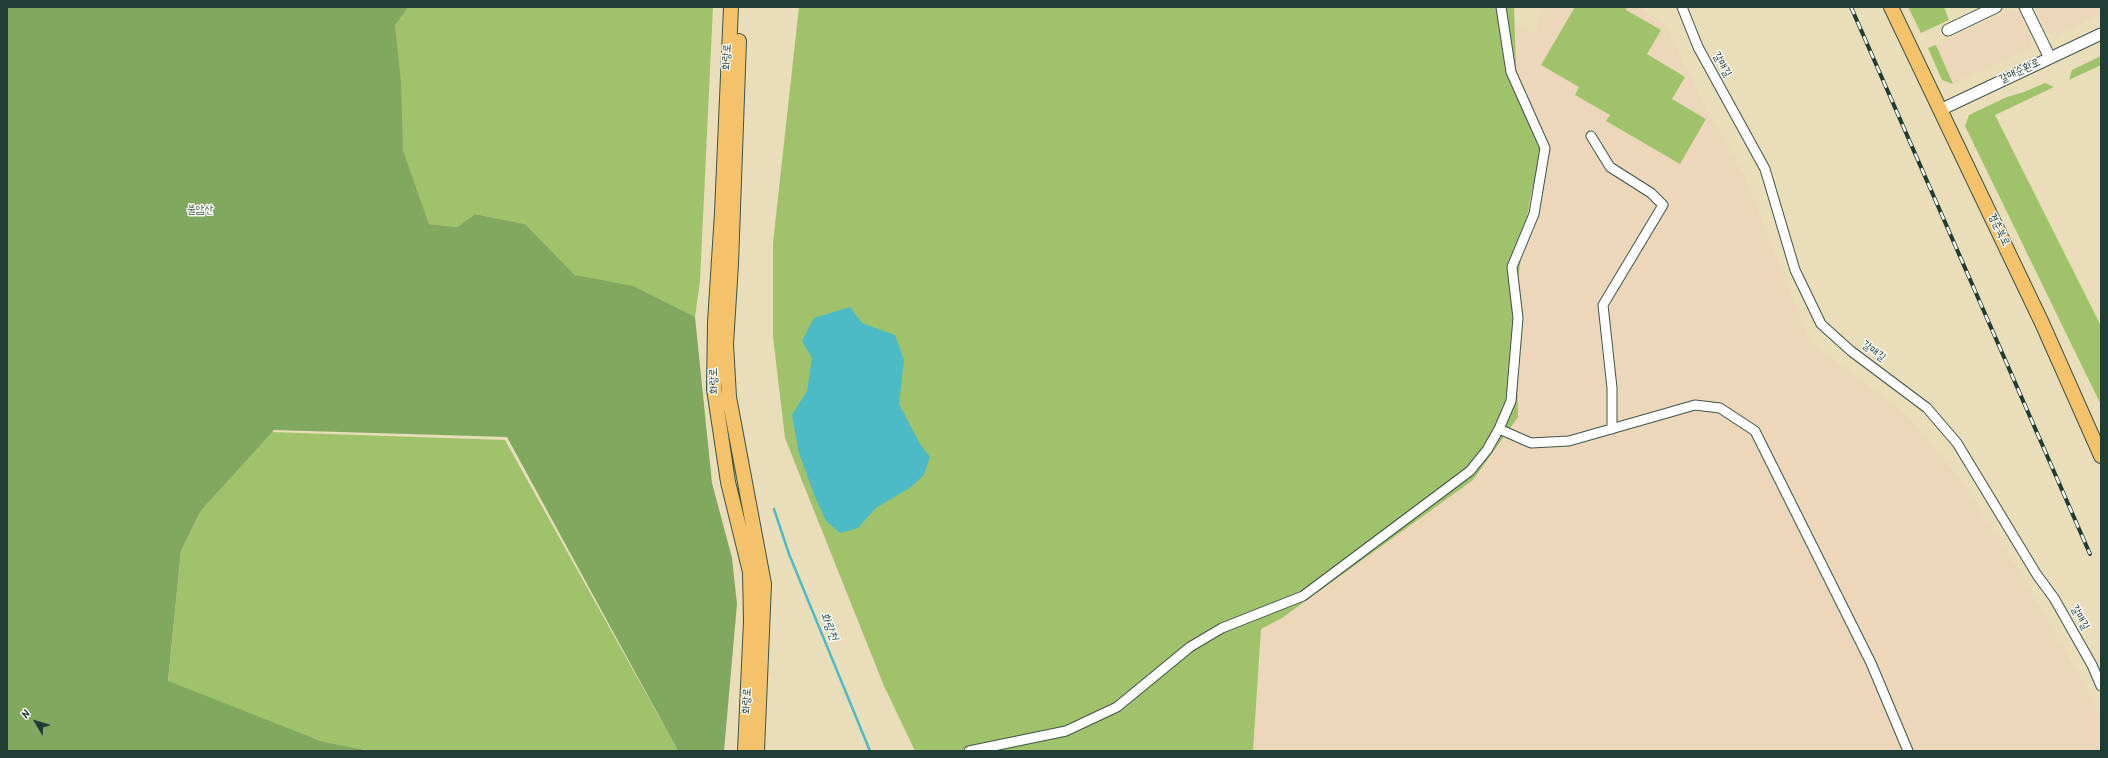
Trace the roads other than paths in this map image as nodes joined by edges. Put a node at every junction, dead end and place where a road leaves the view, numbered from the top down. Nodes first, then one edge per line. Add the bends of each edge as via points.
1 (731, 7) edge
2 (740, 7) edge
3 (1501, 7) edge
4 (1682, 7) edge
5 (1891, 7) edge
6 (1996, 7) edge
7 (2025, 7) edge
8 (1948, 30) dead end
9 (2101, 34) edge
10 (2050, 58) junction
11 (1940, 110) junction
12 (1591, 136) dead end
13 (1499, 429) junction
14 (1612, 429) junction
15 (2101, 456) edge
16 (2101, 686) edge
17 (745, 751) edge
18 (756, 751) edge
19 (968, 751) edge
20 (1908, 751) edge

1 - 17 main road, 화랑로 via 722,212 714,322 714,389 728,482 750,572 751,621
2 - 18 main road, 화랑로 via 726,344 730,404 764,584
3 - 13 street via 1511,72 1545,148 1534,214 1512,267 1518,318 1511,401
4 - 16 street, 갈매길 via 1698,48 1765,169 1795,270 1821,324 1851,351 1927,408 1957,443 2037,575 2054,598
5 - 11 main road, 경춘북로
6 - 8 street
7 - 10 street
9 - 10 street, 갈매순환로
10 - 11 street, 갈매순환로
11 - 15 main road, 경춘북로 via 2042,323
12 - 14 street via 1610,167 1651,193 1663,205 1603,305 1612,388
13 - 14 street via 1531,443 1569,441
13 - 19 street via 1487,450 1470,471 1302,596 1222,628 1190,647 1117,707 1066,731
14 - 20 street via 1695,404 1720,408 1755,431 1871,663

